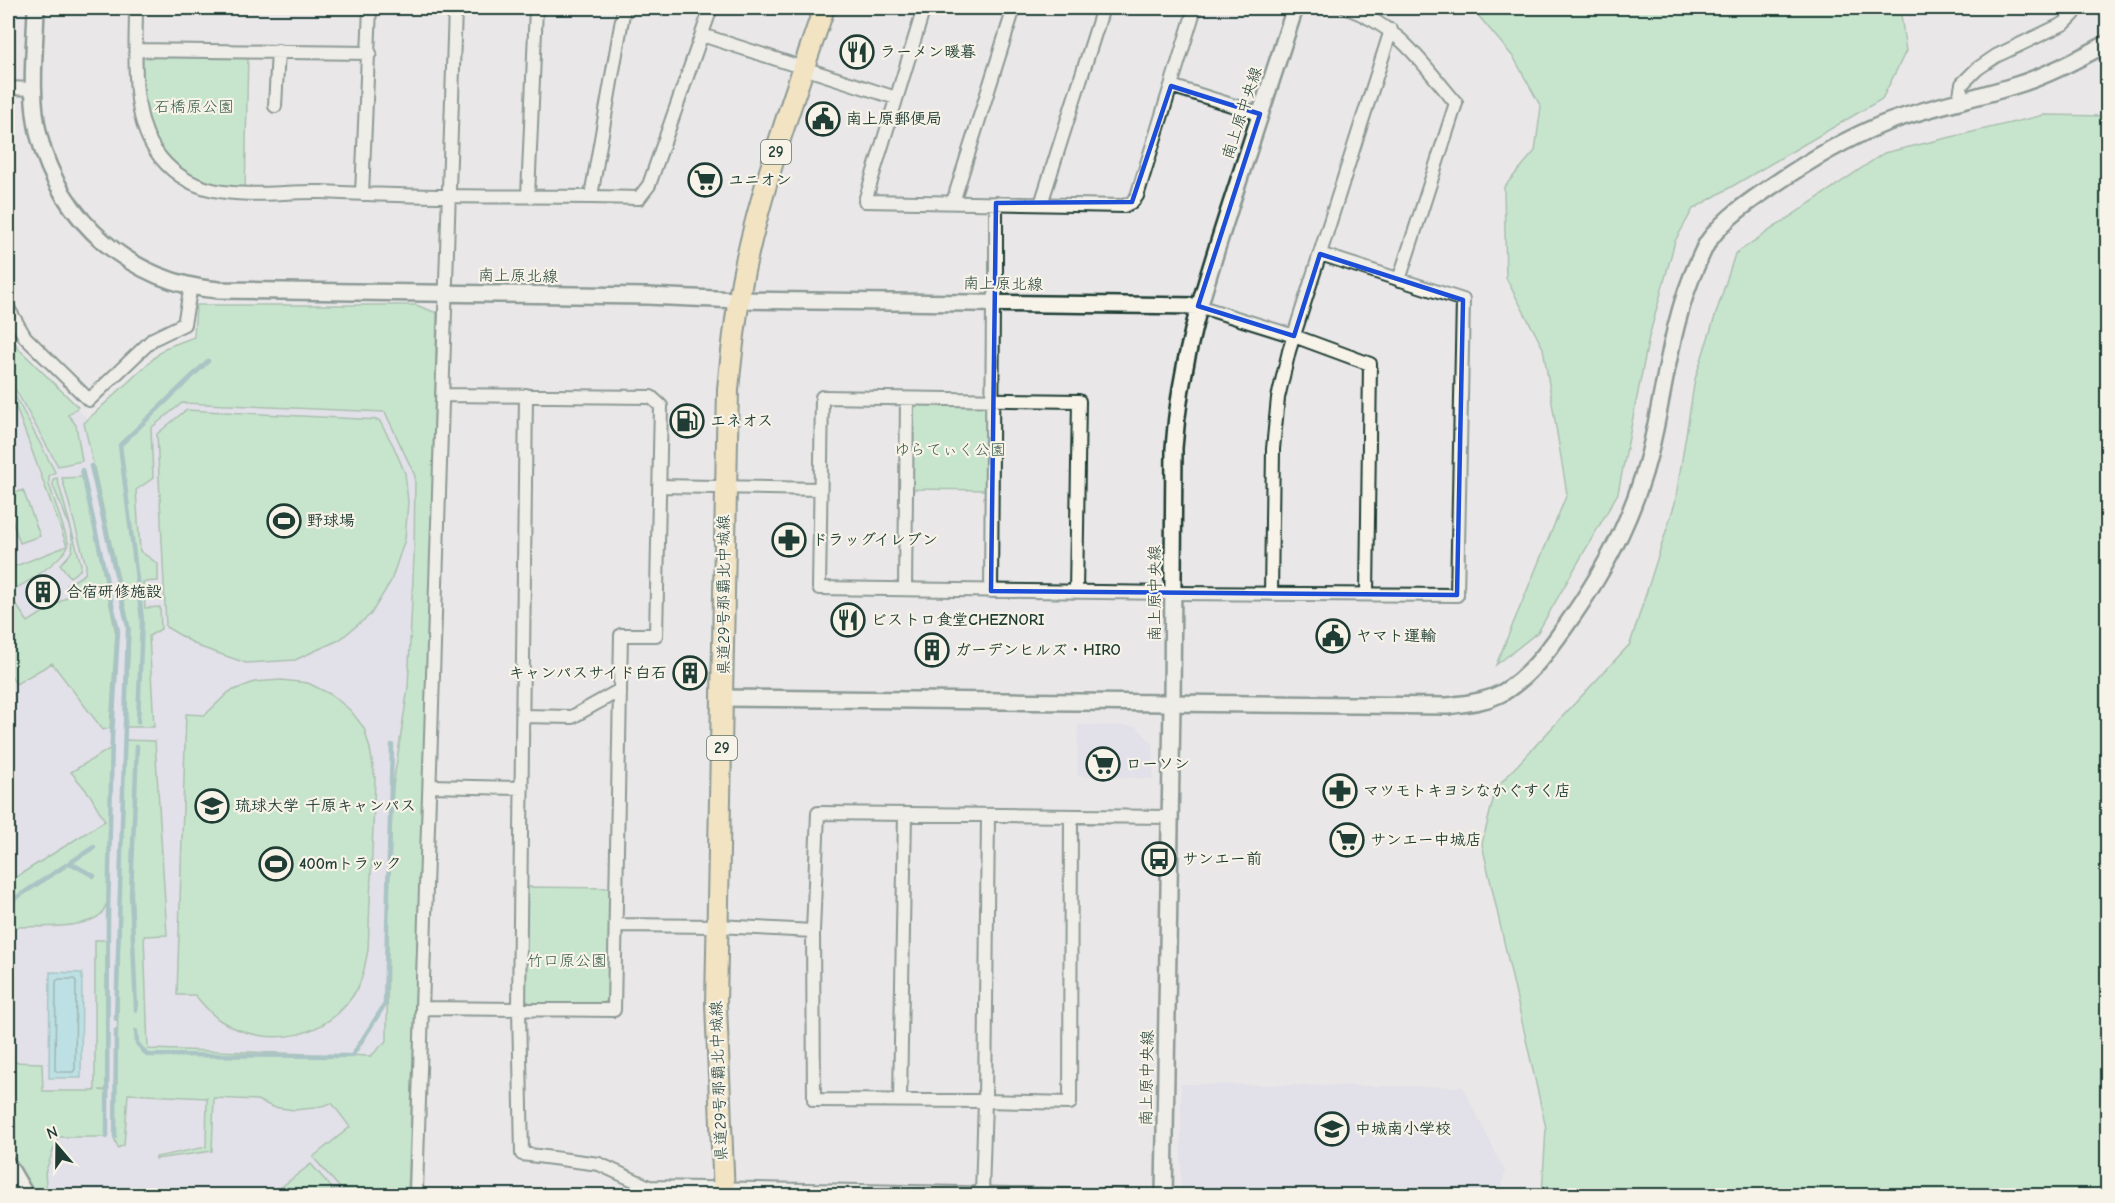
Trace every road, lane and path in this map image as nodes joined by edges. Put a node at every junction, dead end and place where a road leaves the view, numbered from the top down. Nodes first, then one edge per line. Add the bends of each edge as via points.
1 (36, 8) edge
2 (136, 8) edge
3 (370, 8) edge
4 (454, 8) edge
5 (536, 8) edge
6 (624, 8) edge
7 (711, 8) edge
8 (824, 8) edge
9 (924, 8) edge
10 (1014, 8) edge
11 (1103, 8) edge
12 (1195, 8) edge
13 (1295, 8) edge
14 (1347, 8) edge
15 (2075, 8) edge
16 (1390, 30) junction
17 (702, 35) junction
18 (2108, 43) edge
19 (136, 50) junction
20 (278, 51) junction
21 (370, 53) junction
22 (804, 69) junction
23 (1171, 86) junction
24 (8, 88) edge
25 (34, 89) junction
26 (896, 98) junction
27 (1959, 100) junction
28 (275, 106) dead end
29 (1260, 114) junction
30 (362, 194) junction
31 (528, 195) junction
32 (449, 196) junction
33 (591, 196) junction
34 (953, 202) junction
35 (996, 203) junction
36 (1041, 204) junction
37 (1320, 254) junction
38 (1399, 280) junction
39 (191, 286) junction
40 (446, 293) junction
41 (738, 300) junction
42 (993, 302) junction
43 (1198, 306) junction
44 (8, 308) edge
45 (1293, 336) junction
46 (443, 395) junction
47 (526, 395) junction
48 (907, 399) junction
49 (993, 399) junction
50 (659, 486) junction
51 (725, 487) junction
52 (820, 489) junction
53 (905, 590) junction
54 (991, 591) junction
55 (1076, 592) junction
56 (1172, 593) junction
57 (1271, 594) junction
58 (1367, 594) junction
59 (620, 690) junction
60 (723, 698) junction
61 (1172, 703) junction
62 (523, 716) junction
63 (430, 786) junction
64 (522, 788) junction
65 (905, 814) junction
66 (988, 816) junction
67 (1071, 816) junction
68 (1170, 817) junction
69 (616, 925) junction
70 (717, 926) junction
71 (813, 931) junction
72 (422, 1008) junction
73 (519, 1009) junction
74 (900, 1100) junction
75 (985, 1101) junction
76 (8, 1165) edge
77 (724, 1192) edge
78 (982, 1193) junction
79 (924, 1194) edge
80 (26, 1196) edge
81 (417, 1196) edge
82 (1123, 1196) edge
83 (1164, 1196) edge

1 - 25 street, 南上原北線
2 - 19 street
3 - 21 street
4 - 32 street
5 - 31 street
6 - 33 street
7 - 17 street
8 - 22 main road, 県道29号那覇北中城線 / 29
9 - 26 street
10 - 34 street
11 - 36 street
12 - 23 street
13 - 29 street, 南上原中央線
14 - 16 street
15 - 27 street via 2065,23 1977,69 1962,84
16 - 37 street
16 - 38 street via 1456,103
17 - 22 street
17 - 33 street via 649,185 639,198
18 - 27 street via 2063,68
19 - 20 street
19 - 30 street via 136,97 154,149 192,184 245,194
20 - 21 street
20 - 28 street
21 - 30 street
22 - 26 street
22 - 41 main road, 県道29号那覇北中城線 / 29 via 771,171
23 - 29 street
23 - 36 street via 1132,202 1124,206
24 - 25 street
25 - 39 street, 南上原北線 via 43,150 75,213 128,260
26 - 34 street via 865,201
27 - 61 street via 1885,123 1806,163 1727,219 1709,240 1686,288 1640,488 1618,543 1552,645 1503,692 1482,702 1448,706
29 - 43 street, 南上原中央線
30 - 32 street
31 - 32 street
31 - 33 street
32 - 40 street
34 - 35 street
35 - 36 street
35 - 42 street
37 - 38 street
37 - 45 street
38 - 58 street via 1463,300 1457,595
39 - 40 street, 南上原北線 via 219,290
39 - 44 street via 184,324 153,339 89,400 25,337
40 - 41 street, 南上原北線
40 - 46 street
41 - 42 street, 南上原北線
41 - 51 main road, 県道29号那覇北中城線 / 29 via 728,389
42 - 43 street, 南上原北線
42 - 49 street
43 - 45 street
43 - 56 street, 南上原中央線 via 1176,411
45 - 57 street via 1278,398 1273,449
45 - 58 street via 1370,364
46 - 47 street
46 - 63 street
47 - 50 street via 651,397 661,406
47 - 62 street
48 - 49 street
48 - 52 street via 822,397
48 - 53 street
49 - 54 street
49 - 55 street via 1079,401
50 - 51 street
50 - 59 street via 656,635 621,635
51 - 52 street
51 - 60 main road, 県道29号那覇北中城線 / 29
52 - 53 street via 819,588
53 - 54 street
54 - 55 street
55 - 56 street
56 - 57 street
56 - 61 street, 南上原中央線
57 - 58 street
59 - 62 street via 572,717
59 - 69 street
60 - 61 street
60 - 70 main road, 県道29号那覇北中城線 / 29
61 - 68 street, 南上原中央線
62 - 64 street
63 - 64 street
63 - 72 street
64 - 73 street
65 - 66 street
65 - 71 street via 818,813
65 - 74 street
66 - 67 street
66 - 75 street
67 - 68 street
67 - 75 street via 1070,1103
68 - 83 street, 南上原中央線
69 - 70 street
69 - 73 street via 614,1010
70 - 71 street
70 - 77 main road, 県道29号那覇北中城線 / 29 via 716,1004
71 - 74 street via 814,1100
72 - 73 street
72 - 81 street
73 - 77 street via 522,1154 599,1164 649,1187
74 - 75 street
75 - 78 street
76 - 80 street
77 - 79 street
78 - 79 street
78 - 82 street

